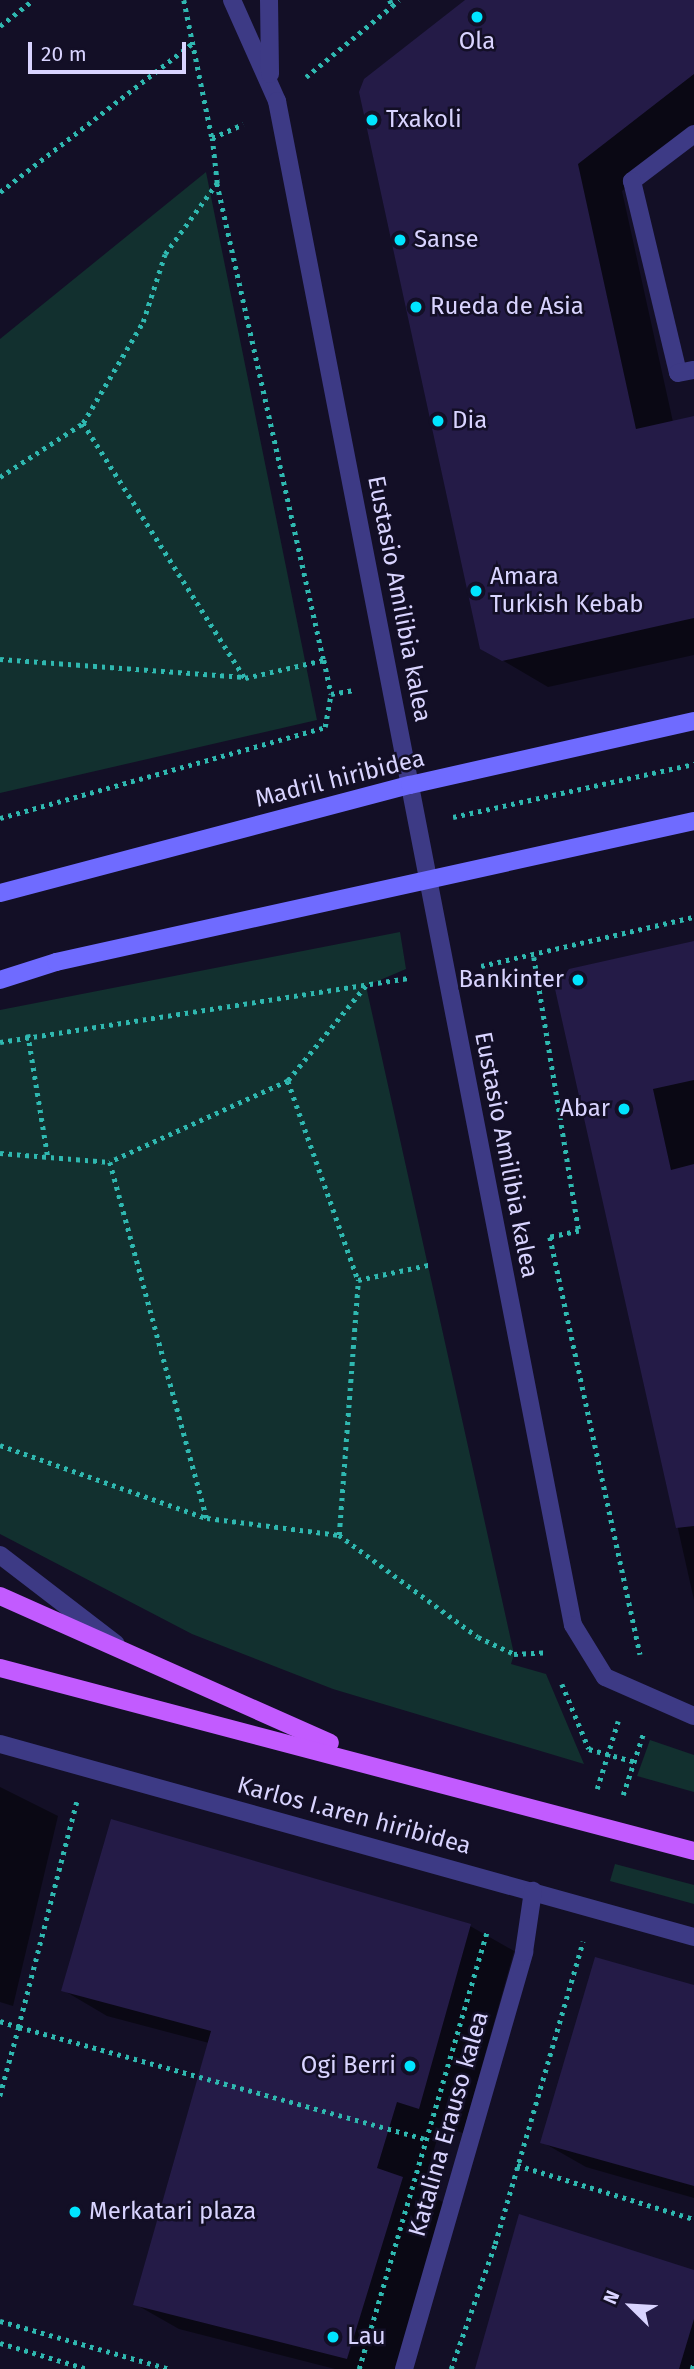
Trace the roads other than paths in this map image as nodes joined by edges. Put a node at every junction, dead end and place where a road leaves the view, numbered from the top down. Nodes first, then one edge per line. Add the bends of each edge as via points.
1 (232, 0) edge
2 (269, 0) edge
3 (270, 78) junction
4 (694, 134) edge
5 (694, 370) edge
6 (694, 721) edge
7 (410, 785) junction
8 (694, 821) edge
9 (427, 880) junction
10 (0, 893) edge
11 (0, 980) edge
12 (0, 1555) edge
13 (0, 1596) edge
14 (138, 1662) junction
15 (0, 1668) edge
16 (694, 1716) edge
17 (0, 1744) edge
18 (381, 1765) junction
19 (694, 1851) edge
20 (533, 1891) junction
21 (694, 1937) edge
22 (404, 2369) edge

1 - 3 street, Eustasio Amilibia kalea
2 - 3 street
3 - 7 street, Eustasio Amilibia kalea
4 - 5 street via 632,181 678,373
6 - 7 main road, Madril hiribidea
7 - 9 street, Eustasio Amilibia kalea
7 - 10 main road, Madril hiribidea
8 - 9 main road
9 - 11 main road
9 - 16 street, Eustasio Amilibia kalea via 573,1625 596,1667 627,1690
12 - 14 street
13 - 14 main road
14 - 18 main road
15 - 18 main road
17 - 20 street, Karlos I.aren hiribidea
18 - 19 main road
20 - 21 street, Karlos I.aren hiribidea
20 - 22 street, Katalina Erauso kalea via 520,1964

